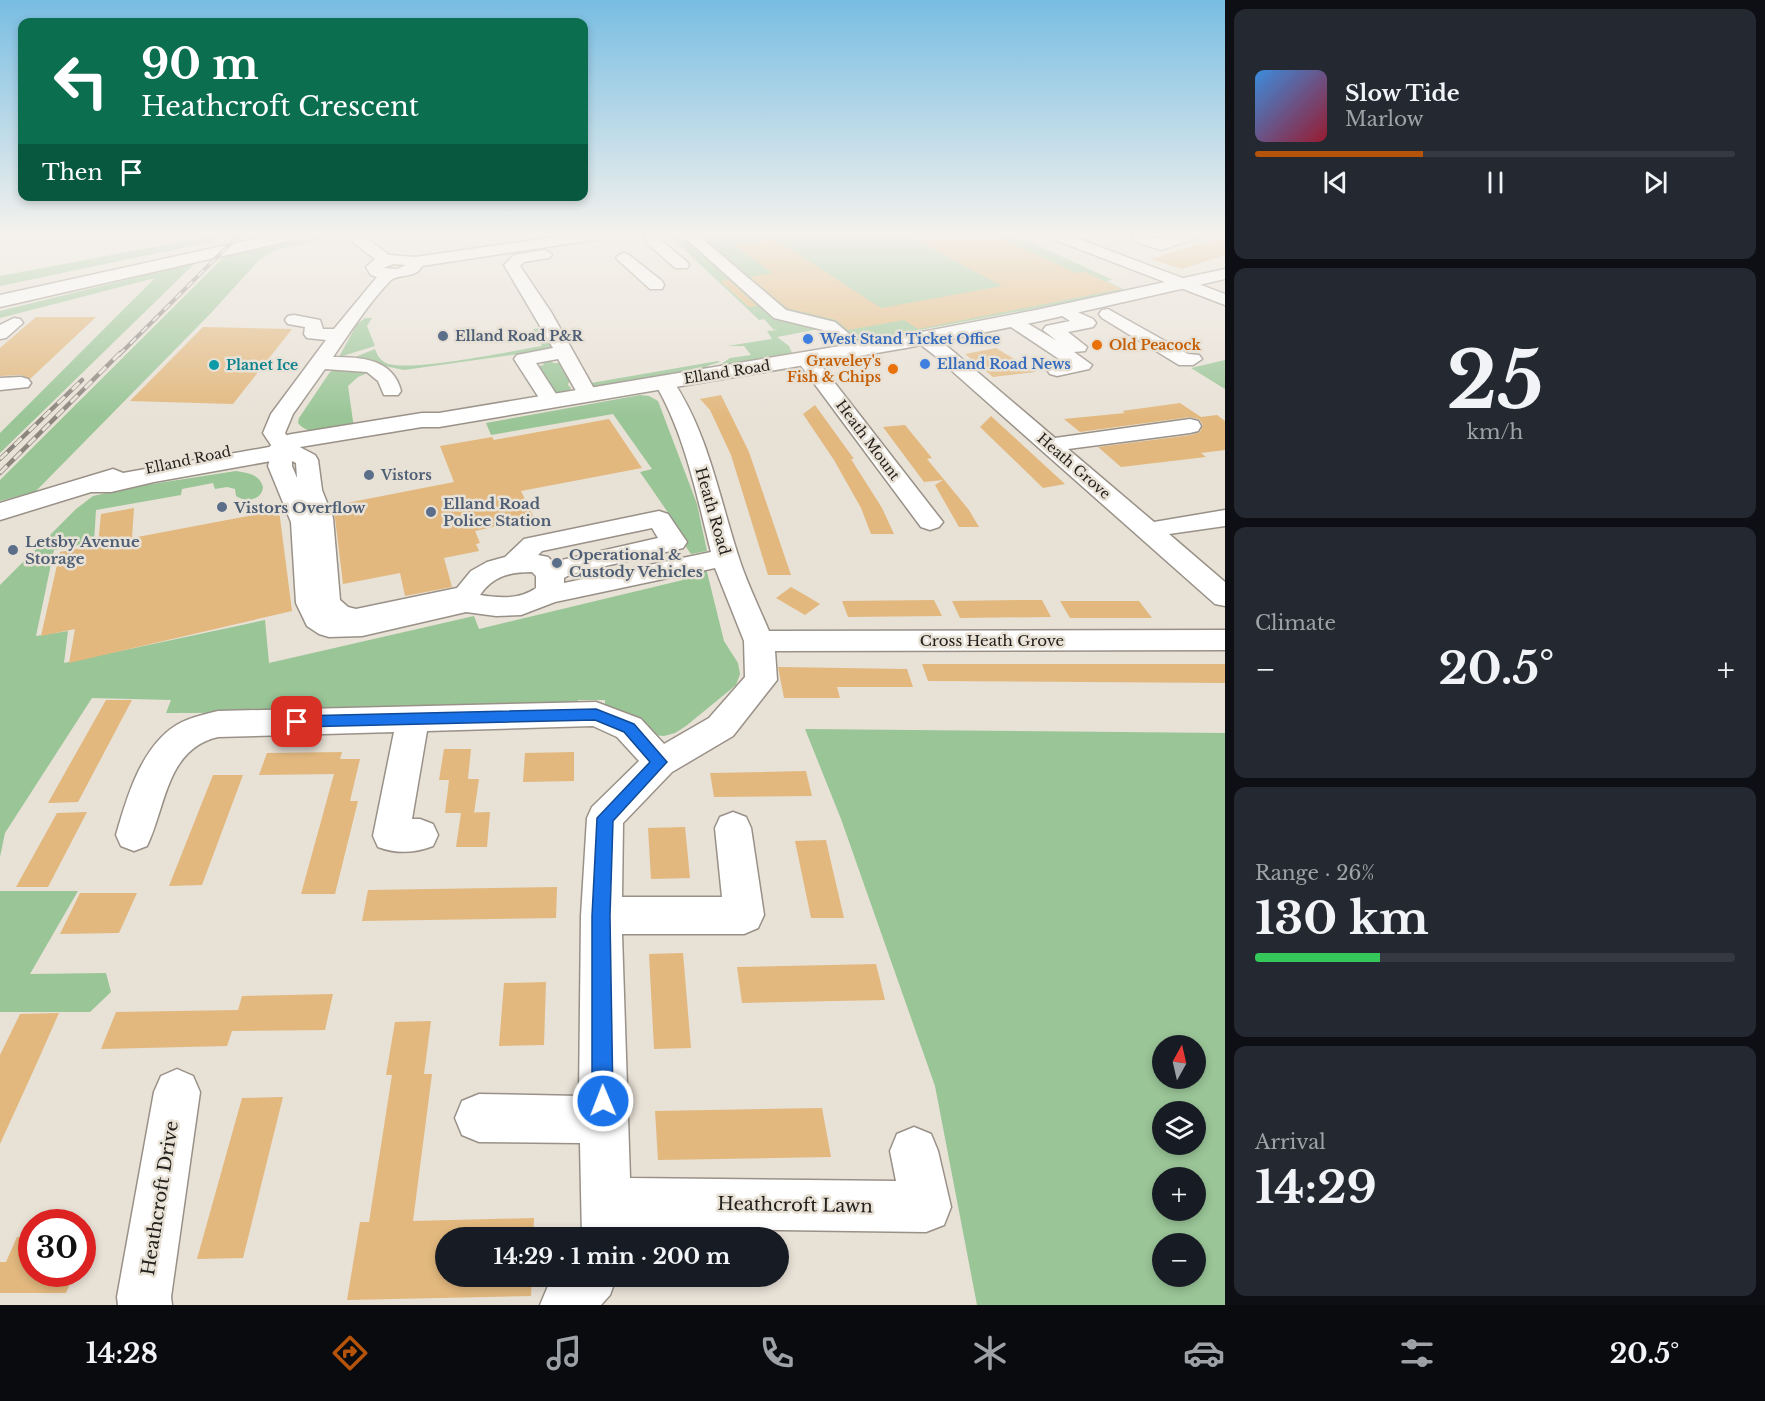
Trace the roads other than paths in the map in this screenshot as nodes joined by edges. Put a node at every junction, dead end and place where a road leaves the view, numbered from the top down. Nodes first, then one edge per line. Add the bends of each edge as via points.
1 (20, 296) edge
2 (35, 296) edge
3 (367, 296) edge
4 (527, 296) edge
5 (759, 296) edge
6 (1126, 296) edge
7 (0, 301) edge
8 (0, 306) edge
9 (1062, 310) junction
10 (1108, 314) dead end
11 (294, 320) dead end
12 (1011, 321) junction
13 (1087, 323) junction
14 (339, 334) junction
15 (1120, 336) dead end
16 (921, 338) junction
17 (858, 350) junction
18 (563, 352) junction
19 (1090, 354) dead end
20 (806, 359) junction
21 (1192, 359) dead end
22 (319, 363) junction
23 (1057, 370) dead end
24 (664, 382) junction
25 (21, 383) dead end
26 (0, 384) edge
27 (391, 391) dead end
28 (587, 394) junction
29 (550, 400) junction
30 (1190, 426) dead end
31 (1051, 446) junction
32 (284, 448) junction
33 (0, 512) edge
34 (1225, 518) edge
35 (930, 522) dead end
36 (1149, 530) junction
37 (726, 556) junction
38 (514, 564) junction
39 (307, 581) junction
40 (550, 583) junction
41 (1225, 597) edge
42 (1225, 640) edge
43 (759, 641) junction
44 (413, 718) junction
45 (660, 762) junction
46 (733, 828) dead end
47 (134, 835) dead end
48 (420, 835) dead end
49 (601, 916) junction
50 (177, 1092) dead end
51 (479, 1118) dead end
52 (603, 1119) junction
53 (914, 1151) dead end
54 (607, 1220) edge
55 (582, 1287) edge
56 (145, 1305) edge
57 (567, 1305) edge

1 - 7 main road
2 - 8 main road
3 - 14 street
4 - 18 street
5 - 17 street via 780,314 829,326
6 - 9 main road, Elland Road
9 - 12 main road, Elland Road
9 - 13 street
10 - 21 street via 1186,361
11 - 14 street via 311,322 315,327 313,334
12 - 16 main road, Elland Road
12 - 23 street via 1082,365
13 - 15 street via 1094,322
13 - 19 street via 1052,330
14 - 22 street
16 - 17 main road, Elland Road
16 - 31 street, Heath Grove
17 - 20 main road, Elland Road
18 - 28 street
18 - 29 street via 524,358
20 - 24 main road, Elland Road
20 - 35 street, Heath Mount
22 - 27 street via 367,365 385,374
22 - 32 street via 278,420 274,433
24 - 28 main road, Elland Road
24 - 37 street, Heath Road via 700,464
25 - 26 street
28 - 29 main road, Elland Road
29 - 32 main road, Elland Road via 439,420 358,440 295,450
30 - 31 street
31 - 36 street, Heath Grove
32 - 33 main road, Elland Road via 277,453 93,485
32 - 39 street via 307,460 310,490 320,518
34 - 36 street
36 - 41 street, Heath Grove
37 - 40 street via 561,593
37 - 43 street, Heath Road
38 - 39 street via 480,575 466,595 356,619 338,616 330,610 326,600
38 - 40 street via 538,563
38 - 40 street via 533,546 659,519 674,542 562,568
39 - 40 street via 316,619 329,627 362,626 466,603 520,606 540,599
42 - 43 street, Cross Heath Grove
43 - 45 street via 761,680 721,727
44 - 45 street via 596,714 629,728
44 - 47 street via 218,724 192,732 174,746 153,781
44 - 48 street via 390,836
45 - 49 street via 605,818
46 - 49 street via 744,915
49 - 52 street
50 - 56 street, Heathcroft Drive
51 - 52 street
52 - 54 street
53 - 54 street, Heathcroft Lawn via 926,1207
55 - 57 street

